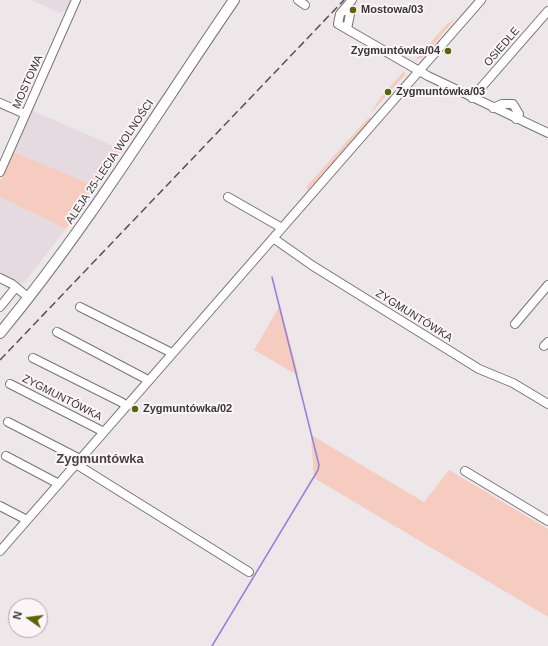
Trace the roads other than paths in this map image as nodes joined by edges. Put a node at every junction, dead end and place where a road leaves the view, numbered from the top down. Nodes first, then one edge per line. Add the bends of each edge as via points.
1 (76, 0) edge
2 (234, 0) edge
3 (298, 0) edge
4 (352, 0) edge
5 (481, 0) edge
6 (306, 5) dead end
7 (343, 11) junction
8 (548, 11) edge
9 (347, 29) junction
10 (419, 70) junction
11 (472, 98) junction
12 (0, 103) edge
13 (493, 108) junction
14 (25, 114) junction
15 (516, 119) junction
16 (548, 133) edge
17 (0, 172) edge
18 (228, 197) dead end
19 (282, 228) junction
20 (273, 238) junction
21 (0, 278) edge
22 (548, 286) edge
23 (16, 287) junction
24 (29, 298) junction
25 (0, 307) edge
26 (80, 307) dead end
27 (515, 324) dead end
28 (57, 332) dead end
29 (0, 333) edge
30 (172, 353) junction
31 (33, 358) dead end
32 (148, 380) junction
33 (10, 384) dead end
34 (548, 404) edge
35 (127, 406) junction
36 (8, 422) dead end
37 (104, 432) junction
38 (6, 456) dead end
39 (78, 462) junction
40 (465, 471) dead end
41 (59, 484) junction
42 (0, 506) edge
43 (27, 520) junction
44 (548, 521) edge
45 (0, 551) edge
46 (249, 572) dead end

1 - 14 street, MOSTOWA
2 - 24 main road, ALEJA 25-LECIA WOLNOŚCI via 79,231
3 - 6 street
4 - 7 street
5 - 10 street, ZYGMUNTÓWKA
7 - 9 street via 350,14
7 - 9 street via 338,24
8 - 11 street, OSIEDLE
9 - 10 street
10 - 11 street
10 - 19 street, ZYGMUNTÓWKA
11 - 13 street
12 - 14 street
13 - 15 street
13 - 15 street via 502,104 513,104 519,114
14 - 17 street, MOSTOWA
15 - 16 street
18 - 19 street
19 - 20 street, ZYGMUNTÓWKA
20 - 30 street, ZYGMUNTÓWKA
20 - 34 street, ZYGMUNTÓWKA via 313,266 479,369 513,383
21 - 23 street
22 - 27 street
23 - 24 street
23 - 25 street
24 - 29 main road, ALEJA 25-LECIA WOLNOŚCI
26 - 30 street
28 - 32 street
30 - 32 street, ZYGMUNTÓWKA
31 - 35 street
32 - 35 street, ZYGMUNTÓWKA
33 - 37 street, ZYGMUNTÓWKA
35 - 37 street, ZYGMUNTÓWKA
36 - 39 street
37 - 39 street, ZYGMUNTÓWKA
38 - 41 street
39 - 41 street, ZYGMUNTÓWKA
39 - 46 street
40 - 44 street
41 - 43 street, ZYGMUNTÓWKA
42 - 43 street
43 - 45 street, ZYGMUNTÓWKA

